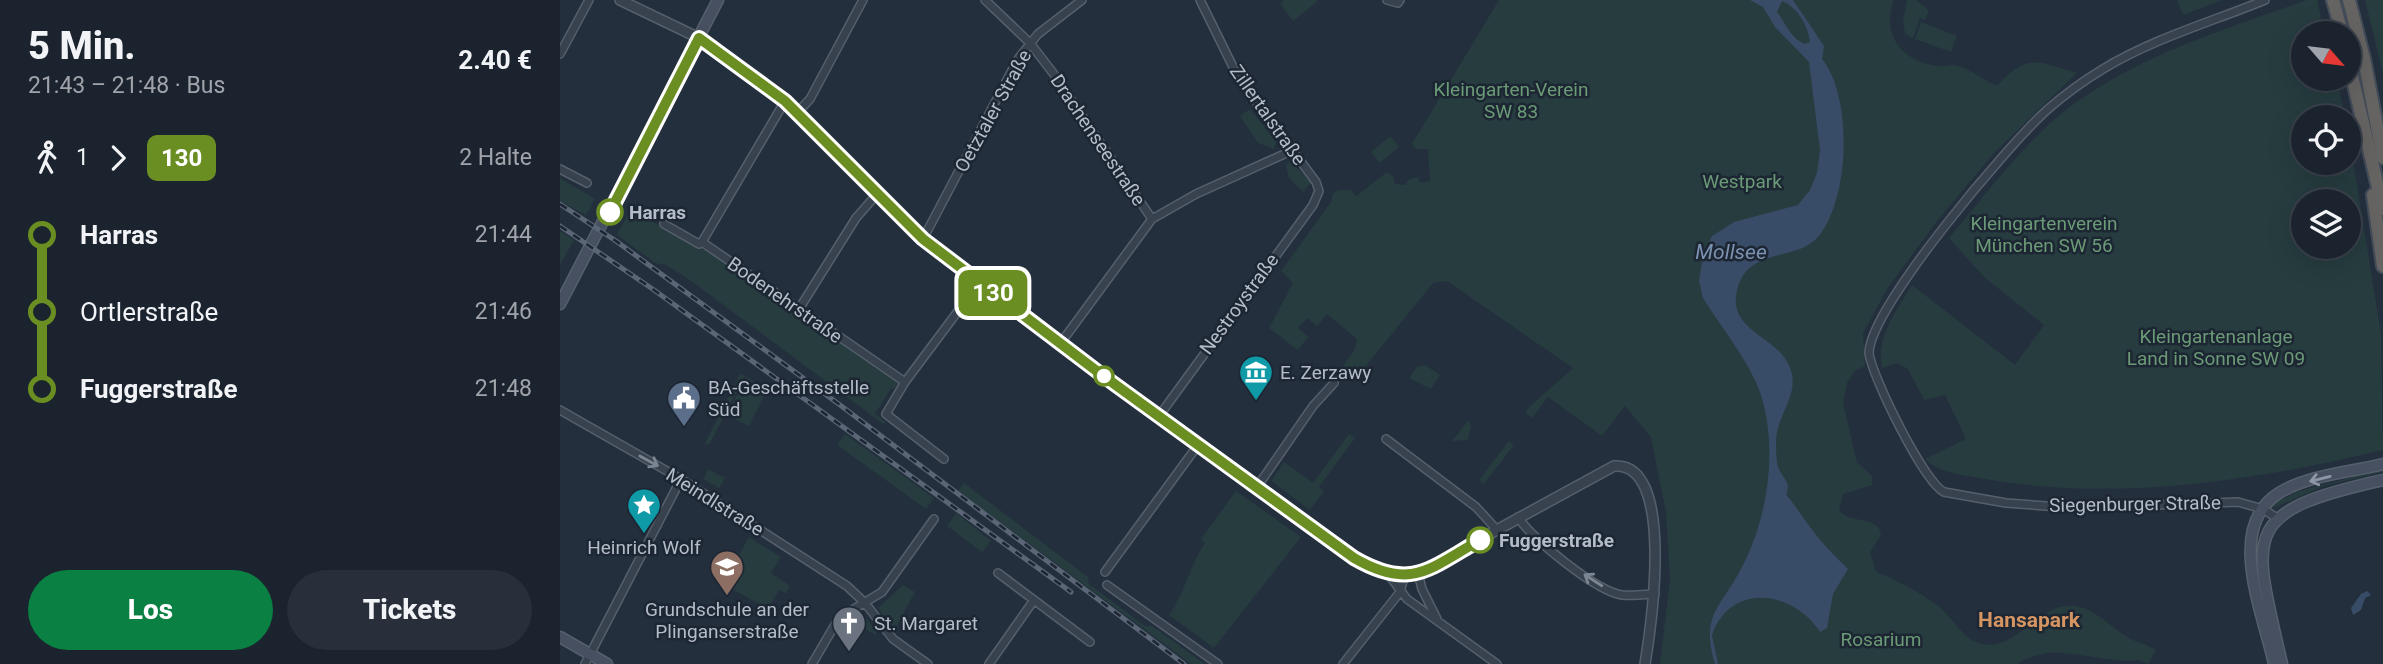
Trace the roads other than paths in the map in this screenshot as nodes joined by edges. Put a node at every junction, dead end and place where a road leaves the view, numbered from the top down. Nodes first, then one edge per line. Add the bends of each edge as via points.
1 (589, 0) edge
2 (620, 0) edge
3 (718, 0) edge
4 (863, 0) edge
5 (985, 0) edge
6 (1082, 0) edge
7 (1200, 0) edge
8 (1387, 0) edge
9 (1399, 0) edge
10 (2265, 0) edge
11 (2333, 0) edge
12 (2348, 0) edge
13 (2339, 21) edge
14 (699, 38) junction
15 (1030, 44) junction
16 (560, 54) edge
17 (2364, 59) junction
18 (2357, 91) edge
19 (785, 101) junction
20 (797, 113) junction
21 (2383, 120) edge
22 (1292, 151) junction
23 (2377, 159) edge
24 (560, 169) edge
25 (587, 183) dead end
26 (1319, 191) joint
27 (877, 194) junction
28 (2383, 209) edge
29 (1152, 219) junction
30 (664, 224) dead end
31 (923, 239) junction
32 (702, 242) junction
33 (2383, 266) edge
34 (979, 283) junction
35 (560, 304) edge
36 (799, 309) junction
37 (1060, 344) junction
38 (905, 382) junction
39 (1334, 383) dead end
40 (560, 410) edge
41 (1158, 416) junction
42 (1386, 439) dead end
43 (1198, 445) junction
44 (944, 459) dead end
45 (2383, 464) edge
46 (681, 479) junction
47 (2383, 480) edge
48 (1256, 487) junction
49 (2263, 509) junction
50 (1518, 517) junction
51 (2277, 518) junction
52 (934, 519) dead end
53 (1497, 530) junction
54 (1105, 572) dead end
55 (998, 573) dead end
56 (1418, 573) junction
57 (1388, 574) junction
58 (1404, 576) junction
59 (1107, 585) dead end
60 (1400, 592) junction
61 (1655, 594) junction
62 (1034, 600) junction
63 (865, 603) junction
64 (1438, 620) junction
65 (560, 637) edge
66 (1090, 642) dead end
67 (588, 659) edge
68 (607, 664) edge
69 (812, 664) edge
70 (928, 664) edge
71 (989, 664) edge
72 (1218, 664) edge
73 (1343, 664) edge
74 (1497, 664) edge
75 (1645, 664) edge
76 (2274, 664) edge
77 (2282, 664) edge

1 - 16 street
2 - 14 street
3 - 14 main road
4 - 20 street via 817,88
5 - 15 street, Drachenseestraße
6 - 15 street, Oetztaler Straße
7 - 22 street, Zillertalstraße via 1238,77
8 - 9 street
10 - 49 street, Siegenburger Straße via 2124,58 2046,111 1908,274 1869,348 1873,368 1921,467 1944,492 2063,508 2238,502
11 - 13 highway
12 - 17 highway
14 - 19 street
14 - 35 main road
15 - 29 street, Drachenseestraße
15 - 31 street, Oetztaler Straße
17 - 21 highway
17 - 23 highway
18 - 23 highway
19 - 20 street
19 - 32 street
20 - 27 street
22 - 26 street, Zillertalstraße
22 - 29 street
23 - 28 highway
23 - 33 highway
24 - 25 street
26 - 41 street, Nestroystraße
27 - 31 street
27 - 36 street via 856,218
29 - 37 street
30 - 32 street, Bodenehrstraße
31 - 34 street
32 - 36 street, Bodenehrstraße
34 - 37 street
34 - 38 street
36 - 38 street, Bodenehrstraße
37 - 41 street
38 - 44 street via 886,414
39 - 48 street
40 -> 46 street, Meindlstraße
41 - 43 street
42 - 53 street via 1476,507
43 - 48 street
43 - 54 street
45 -> 49 main road via 2297,485 2277,494
46 - 63 street, Meindlstraße via 847,586
46 - 67 street
47 - 51 main road via 2302,501
48 - 57 street via 1339,548
49 - 51 street, Siegenburger Straße
49 - 76 main road via 2249,546
50 - 53 street
61 -> 50 street via 1622,595 1607,589 1543,545
50 - 61 street via 1614,466 1628,465 1640,475 1650,509
51 - 77 main road via 2264,538 2261,567
52 - 63 street via 882,592
53 - 56 street
55 - 62 street
56 - 58 street
56 - 64 street
57 - 58 street
57 - 60 street
58 - 60 street
59 - 72 street
60 - 64 street
60 - 73 street
61 - 75 street
62 - 66 street
62 - 71 street
63 - 69 street via 839,618
63 - 70 street, Meindlstraße via 884,629
64 - 74 street
65 - 67 main road
67 - 68 main road

